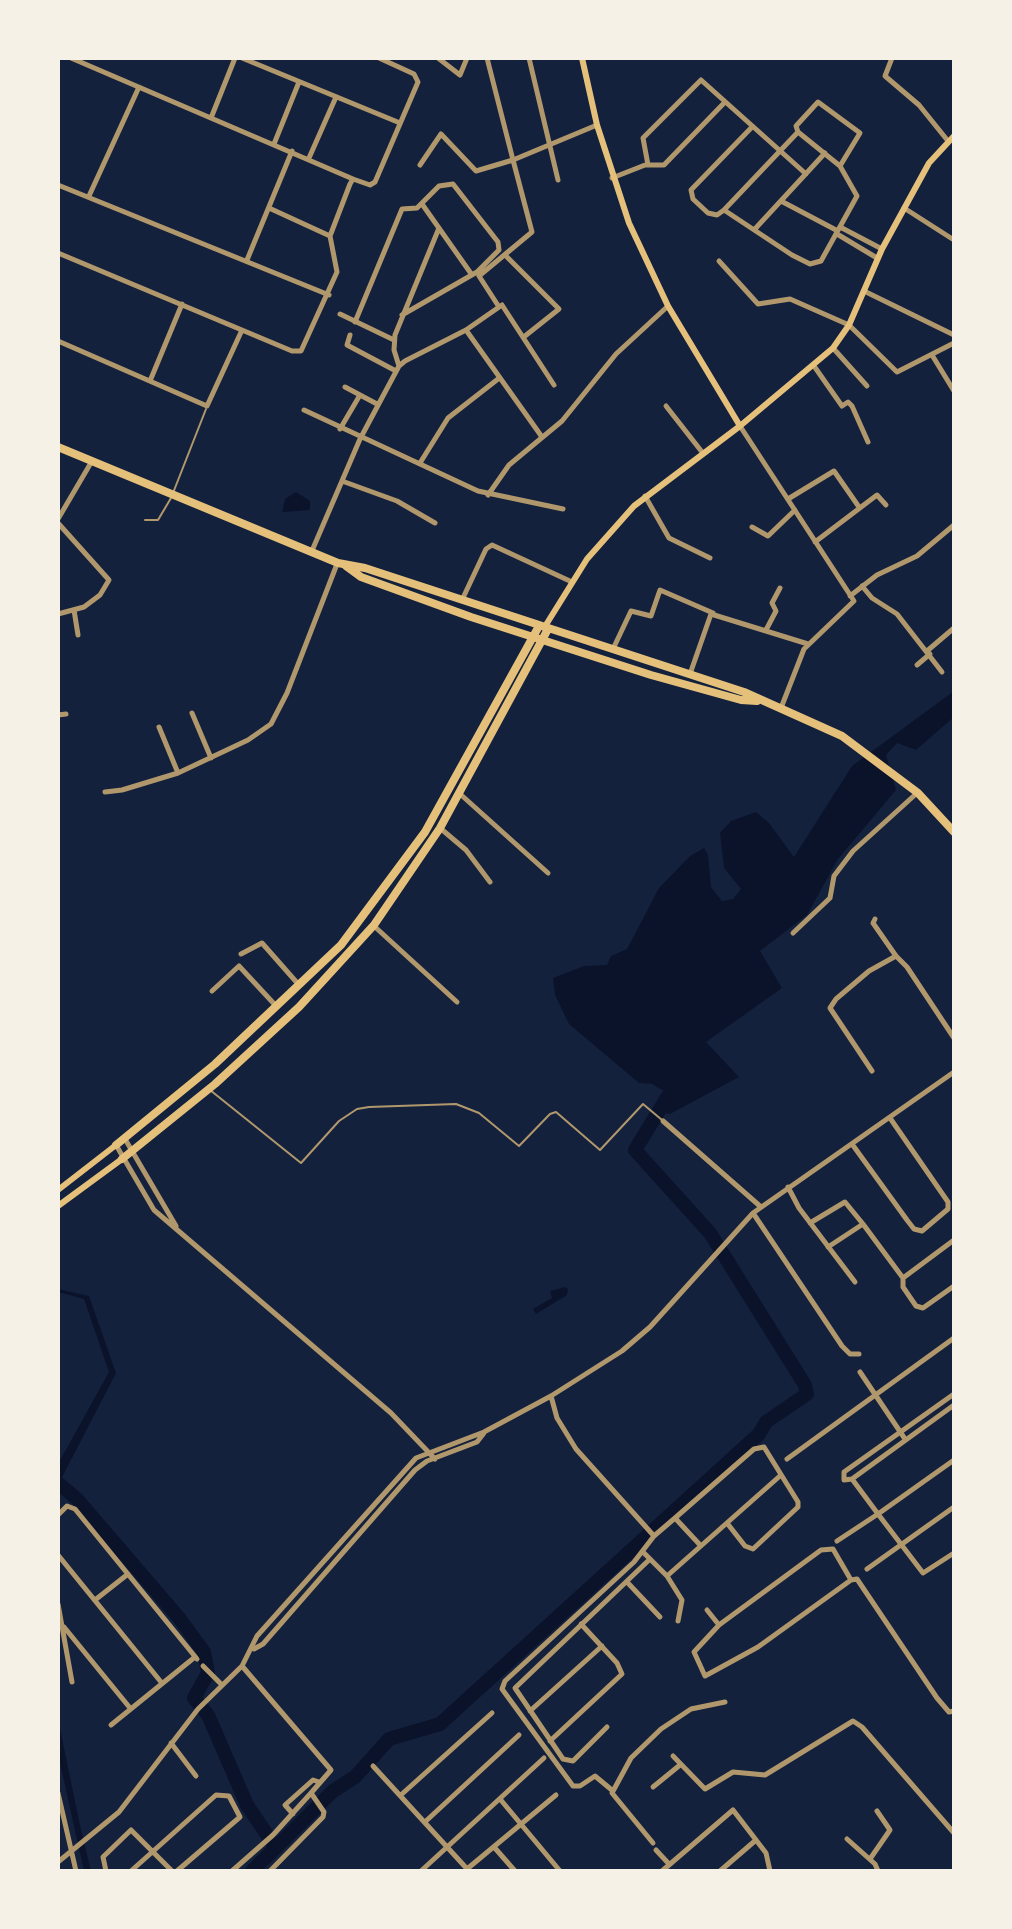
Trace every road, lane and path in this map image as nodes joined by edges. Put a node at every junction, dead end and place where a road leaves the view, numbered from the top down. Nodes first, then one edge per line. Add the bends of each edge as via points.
1 (71, 58) edge
2 (235, 58) edge
3 (242, 58) edge
4 (379, 58) edge
5 (438, 58) edge
6 (467, 58) edge
7 (487, 58) edge
8 (529, 58) edge
9 (582, 58) edge
10 (892, 58) edge
11 (299, 81) junction
12 (139, 87) junction
13 (336, 97) junction
14 (725, 102) junction
15 (211, 118) junction
16 (400, 123) junction
17 (597, 125) junction
18 (752, 127) junction
19 (798, 132) junction
20 (951, 138) edge
21 (274, 144) junction
22 (551, 145) junction
23 (779, 150) junction
24 (292, 151) junction
25 (825, 153) junction
26 (309, 158) junction
27 (513, 160) junction
28 (420, 165) dead end
29 (648, 165) junction
30 (840, 166) junction
31 (806, 174) junction
32 (612, 178) junction
33 (353, 179) junction
34 (558, 180) dead end
35 (58, 185) edge
36 (89, 196) junction
37 (781, 201) junction
38 (422, 204) junction
39 (269, 208) junction
40 (904, 208) junction
41 (724, 210) junction
42 (439, 228) junction
43 (754, 230) junction
44 (838, 231) junction
45 (954, 231) edge
46 (330, 236) junction
47 (952, 238) edge
48 (882, 249) junction
49 (58, 253) edge
50 (507, 257) junction
51 (877, 258) junction
52 (247, 260) junction
53 (719, 261) dead end
54 (476, 274) junction
55 (864, 291) junction
56 (329, 295) junction
57 (182, 304) junction
58 (668, 306) junction
59 (502, 307) junction
60 (340, 314) dead end
61 (402, 315) junction
62 (355, 322) junction
63 (849, 325) junction
64 (242, 329) junction
65 (466, 330) junction
66 (350, 335) dead end
67 (954, 335) edge
68 (525, 336) junction
69 (394, 340) junction
70 (58, 341) edge
71 (954, 343) edge
72 (833, 348) junction
73 (932, 355) junction
74 (814, 366) junction
75 (397, 369) junction
76 (498, 379) junction
77 (150, 381) junction
78 (554, 385) dead end
79 (867, 386) dead end
80 (345, 387) dead end
81 (954, 391) edge
82 (360, 395) junction
83 (377, 404) junction
84 (207, 406) junction
85 (666, 406) dead end
86 (304, 410) dead end
87 (740, 426) junction
88 (340, 429) junction
89 (542, 437) junction
90 (360, 439) junction
91 (868, 442) dead end
92 (58, 447) edge
93 (702, 452) junction
94 (92, 461) junction
95 (420, 463) junction
96 (342, 481) junction
97 (488, 495) junction
98 (172, 496) junction
99 (645, 496) junction
100 (788, 499) junction
101 (886, 505) dead end
102 (859, 507) junction
103 (563, 509) dead end
104 (795, 510) junction
105 (145, 520) dead end
106 (58, 521) edge
107 (435, 523) dead end
108 (954, 525) edge
109 (752, 527) dead end
110 (815, 542) junction
111 (311, 553) junction
112 (710, 558) dead end
113 (342, 564) junction
114 (572, 582) junction
115 (862, 586) junction
116 (780, 588) dead end
117 (850, 596) junction
118 (461, 601) junction
119 (74, 610) junction
120 (714, 613) junction
121 (58, 614) edge
122 (544, 628) junction
123 (954, 628) edge
124 (766, 630) junction
125 (78, 635) dead end
126 (538, 638) junction
127 (808, 644) junction
128 (613, 650) junction
129 (928, 652) junction
130 (654, 664) junction
131 (917, 665) dead end
132 (942, 672) dead end
133 (651, 675) junction
134 (690, 675) junction
135 (759, 701) junction
136 (781, 708) junction
137 (192, 713) dead end
138 (66, 714) dead end
139 (58, 715) edge
140 (159, 727) dead end
141 (474, 739) junction
142 (484, 745) junction
143 (211, 758) junction
144 (178, 773) junction
145 (105, 792) dead end
146 (458, 792) junction
147 (918, 793) junction
148 (440, 828) junction
149 (954, 832) edge
150 (548, 873) dead end
151 (490, 882) dead end
152 (388, 886) junction
153 (398, 894) junction
154 (875, 919) dead end
155 (374, 925) junction
156 (793, 933) dead end
157 (241, 954) dead end
158 (896, 956) junction
159 (314, 972) junction
160 (324, 982) junction
161 (300, 986) junction
162 (212, 991) dead end
163 (457, 1002) dead end
164 (278, 1007) junction
165 (254, 1029) junction
166 (954, 1038) edge
167 (264, 1039) junction
168 (872, 1071) dead end
169 (954, 1072) edge
170 (209, 1089) junction
171 (151, 1118) junction
172 (890, 1118) junction
173 (663, 1121) joint
174 (160, 1127) junction
175 (125, 1139) junction
176 (852, 1144) junction
177 (116, 1145) junction
178 (132, 1151) junction
179 (122, 1159) junction
180 (788, 1187) junction
181 (58, 1190) edge
182 (58, 1206) edge
183 (761, 1207) junction
184 (753, 1213) junction
185 (810, 1223) junction
186 (863, 1224) junction
187 (176, 1227) junction
188 (954, 1240) edge
189 (828, 1247) junction
190 (903, 1278) junction
191 (855, 1282) dead end
192 (954, 1286) edge
193 (954, 1338) edge
194 (859, 1354) dead end
195 (860, 1372) dead end
196 (954, 1394) edge
197 (551, 1396) junction
198 (877, 1396) junction
199 (942, 1402) junction
200 (954, 1405) edge
201 (946, 1410) junction
202 (900, 1431) junction
203 (484, 1432) junction
204 (905, 1439) junction
205 (429, 1451) junction
206 (435, 1459) junction
207 (787, 1459) dead end
208 (954, 1460) edge
209 (781, 1475) junction
210 (852, 1479) junction
211 (954, 1507) edge
212 (878, 1514) junction
213 (58, 1515) edge
214 (675, 1518) junction
215 (727, 1523) junction
216 (652, 1534) junction
217 (837, 1541) dead end
218 (701, 1546) junction
219 (901, 1546) junction
220 (643, 1552) junction
221 (954, 1553) edge
222 (58, 1555) edge
223 (650, 1559) junction
224 (867, 1569) dead end
225 (128, 1574) junction
226 (667, 1576) junction
227 (851, 1580) junction
228 (627, 1582) junction
229 (95, 1600) junction
230 (58, 1604) edge
231 (707, 1610) dead end
232 (660, 1617) dead end
233 (678, 1621) dead end
234 (581, 1624) junction
235 (719, 1625) junction
236 (64, 1627) junction
237 (602, 1646) junction
238 (253, 1649) junction
239 (203, 1666) dead end
240 (242, 1666) junction
241 (72, 1682) dead end
242 (161, 1682) junction
243 (221, 1684) junction
244 (725, 1702) dead end
245 (130, 1708) junction
246 (530, 1711) junction
247 (954, 1711) edge
248 (492, 1713) dead end
249 (111, 1725) dead end
250 (607, 1727) dead end
251 (519, 1735) dead end
252 (550, 1741) junction
253 (171, 1743) junction
254 (673, 1756) dead end
255 (544, 1758) dead end
256 (680, 1765) junction
257 (373, 1766) dead end
258 (196, 1776) dead end
259 (319, 1782) junction
260 (653, 1787) dead end
261 (613, 1791) junction
262 (402, 1794) junction
263 (556, 1795) dead end
264 (313, 1796) junction
265 (58, 1798) edge
266 (500, 1799) junction
267 (877, 1811) dead end
268 (293, 1814) junction
269 (426, 1821) junction
270 (522, 1825) junction
271 (954, 1833) edge
272 (847, 1839) dead end
273 (756, 1840) junction
274 (448, 1847) junction
275 (494, 1847) junction
276 (69, 1852) junction
277 (152, 1852) junction
278 (870, 1859) junction
279 (58, 1862) edge
280 (669, 1864) junction
281 (277, 1868) edge
282 (468, 1870) edge
283 (76, 1871) edge
284 (106, 1871) edge
285 (131, 1871) edge
286 (174, 1871) edge
287 (232, 1871) edge
288 (270, 1871) edge
289 (421, 1871) edge
290 (515, 1871) edge
291 (560, 1871) edge
292 (662, 1871) edge
293 (720, 1871) edge
294 (770, 1871) edge
295 (878, 1871) edge

1 - 12 street
2 - 15 street
3 - 11 street
4 - 16 street via 417,77
5 - 6 street via 460,75
7 - 27 street
8 - 22 street
9 - 17 main road
10 - 20 street via 885,76
11 - 13 street
11 - 21 street
12 - 15 street
12 - 36 street
13 - 16 street
13 - 26 street
14 - 18 street
14 - 29 street via 664,165
14 - 29 street via 699,80 643,138
15 - 21 street
16 - 33 street via 373,184
17 - 22 street
17 - 32 main road
18 - 23 street
18 - 41 street via 690,192 712,215
19 - 23 street
19 - 25 street
19 - 30 street via 796,126 818,102 858,130 860,136
20 - 40 main road via 929,163
21 - 24 street
22 - 27 street
22 - 34 street
23 - 31 street
23 - 41 street
24 - 26 street
24 - 39 street
25 - 30 street
25 - 31 street
26 - 33 street
27 - 28 street via 476,171 441,134
27 - 50 street via 532,232
29 - 32 street
30 - 44 street via 857,199
31 - 37 street
32 - 58 main road
33 - 46 street
35 - 36 street
36 - 52 street
37 - 43 street
37 - 44 street
38 - 42 street
38 - 54 street via 439,186 453,184 459,189 500,247
38 - 62 street via 402,209
39 - 46 street
39 - 52 street
40 - 47 street
40 - 48 main road
41 - 43 street
42 - 54 street
42 - 61 street
43 - 44 street via 815,264
44 - 48 street
44 - 51 street
45 - 47 street
46 - 56 street via 338,268
48 - 51 main road
49 - 57 street
50 - 54 street
50 - 68 street via 559,309
51 - 55 main road
52 - 56 street
53 - 63 street via 758,304 790,299
54 - 59 street
54 - 61 street
55 - 63 main road
55 - 67 street
56 - 64 street via 301,351
57 - 64 street
57 - 77 street
58 - 87 main road
58 - 89 street via 616,354 562,421
59 - 65 street
59 - 68 street
60 - 62 street
61 - 69 street
62 - 69 street
63 - 72 main road
63 - 73 street via 896,372
64 - 84 street
65 - 75 street
65 - 76 street
66 - 75 street via 347,345
68 - 78 street
69 - 75 street
70 - 77 street
71 - 73 street
72 - 74 main road
72 - 79 street
73 - 81 street
74 - 87 main road
74 - 91 street via 842,406 852,406
75 - 83 street
76 - 89 street
76 - 95 street via 448,418
77 - 84 street
80 - 82 street
82 - 83 street
82 - 88 street
83 - 90 street
84 - 98 lane
85 - 93 street
86 - 88 street
87 - 93 main road
87 - 100 street
88 - 90 street
89 - 97 street via 505,469
90 - 95 street
90 - 96 street
92 - 94 highway
93 - 99 main road
94 - 98 highway
94 - 106 street
95 - 97 street
96 - 107 street via 392,499
96 - 111 street
97 - 103 street
98 - 105 lane via 158,520
98 - 111 highway
99 - 112 street via 669,538
99 - 114 main road via 606,535
100 - 102 street via 834,471
100 - 104 street
101 - 102 street via 877,495
102 - 110 street
104 - 109 street via 768,536
104 - 110 street
106 - 119 street via 109,580 100,595
108 - 115 street via 917,556
110 - 117 street
111 - 113 highway
113 - 118 highway
113 - 126 highway via 361,577
113 - 143 street via 278,714 263,731
114 - 118 street via 492,545
114 - 122 main road
115 - 117 street
115 - 129 street via 897,614
116 - 124 street
117 - 127 street via 854,601
118 - 122 highway
119 - 121 street
119 - 125 street
120 - 124 street
120 - 128 street via 660,590 651,616 631,611
120 - 134 street
122 - 126 highway
122 - 128 highway
123 - 129 street
124 - 127 street
126 - 133 highway
126 - 141 highway
126 - 142 highway
127 - 136 street
128 - 130 highway
129 - 131 street
129 - 132 street
130 - 133 highway
130 - 134 highway
133 - 135 highway
134 - 135 highway
135 - 136 highway
136 - 147 highway via 842,736
137 - 143 street
138 - 139 street
140 - 144 street
141 - 142 highway
141 - 152 highway via 425,832
142 - 146 highway
143 - 144 street
144 - 145 street
146 - 148 highway
146 - 150 street
147 - 149 highway
147 - 156 street via 853,851 834,876 830,898
148 - 151 street via 466,850
148 - 153 highway
152 - 153 highway
152 - 159 highway
153 - 155 highway
154 - 158 street
155 - 160 highway
155 - 163 street
157 - 161 street via 262,943
158 - 166 street
158 - 168 street via 869,971 830,1008
159 - 160 highway
159 - 161 highway
160 - 167 highway
161 - 164 highway
162 - 164 street via 239,966
164 - 165 highway
165 - 167 highway
165 - 171 highway
167 - 170 highway
169 - 172 street
170 - 173 lane via 301,1163 339,1121 369,1107 456,1104 479,1113 519,1146 556,1112 600,1150 643,1104
170 - 174 highway
171 - 174 highway
171 - 175 highway
172 - 176 street
172 - 176 street via 948,1202 948,1209 922,1231 914,1229
173 - 183 street
174 - 178 highway
175 - 177 highway
175 - 178 street
176 - 180 street
177 - 179 street
177 - 181 main road
178 - 179 highway
178 - 187 street
179 - 182 main road
179 - 187 street via 154,1210
180 - 183 street
180 - 185 street
183 - 184 street
184 - 194 street via 842,1346
184 - 197 street via 638,1339
185 - 186 street via 845,1202
185 - 189 street
186 - 189 street
186 - 190 street
187 - 205 street
188 - 190 street
189 - 191 street
190 - 192 street via 903,1287 920,1308
193 - 198 street
195 - 198 street
196 - 199 street
197 - 203 street
197 - 216 street via 576,1449
198 - 202 street
198 - 207 street
199 - 201 street
199 - 202 street
200 - 201 street
201 - 204 street
202 - 204 street
202 - 210 street via 844,1472 844,1480
203 - 205 street
203 - 206 street via 477,1442
204 - 210 street
205 - 206 street
205 - 238 street via 410,1463 257,1636
206 - 238 street via 415,1470 263,1644
208 - 212 street
209 - 214 street via 770,1453 759,1446
209 - 215 street
209 - 215 street via 798,1502 795,1512 753,1549
210 - 212 street
211 - 219 street
212 - 217 street
212 - 219 street
213 - 225 street via 67,1506 75,1509
214 - 216 street
214 - 218 street
215 - 218 street
216 - 220 street
218 - 226 street
219 - 221 street via 923,1573
219 - 224 street
220 - 223 street
220 - 261 street via 502,1685 573,1786 595,1776
222 - 229 street
223 - 226 street
223 - 228 street
225 - 229 street
225 - 242 street via 196,1658
226 - 233 street via 682,1600
227 - 235 street via 833,1549 821,1550
227 - 235 street via 758,1647 703,1676 694,1652
227 - 247 street via 857,1579 943,1706
228 - 232 street
228 - 234 street
229 - 242 street
230 - 236 street
231 - 235 street
234 - 237 street
234 - 246 street via 517,1682 517,1694
236 - 241 street
236 - 245 street
237 - 246 street
237 - 252 street via 622,1674
238 - 240 street
239 - 243 street
240 - 243 street
240 - 259 street via 331,1770
242 - 245 street
243 - 253 street
244 - 261 street via 691,1709 661,1729 631,1758
245 - 249 street
246 - 252 street
248 - 262 street
250 - 252 street via 573,1761 563,1759
251 - 269 street
253 - 258 street
253 - 276 street via 119,1812
254 - 256 street
255 - 266 street
256 - 260 street
256 - 271 street via 703,1789 731,1773 763,1776 853,1721
257 - 262 street
259 - 264 street
259 - 268 street via 313,1780 285,1805
261 - 280 street via 615,1801
262 - 269 street
263 - 270 street
264 - 268 street
264 - 281 street via 324,1812 319,1823
265 - 276 street
266 - 270 street
266 - 274 street
267 - 278 street via 890,1830
268 - 287 street
269 - 274 street
270 - 275 street
270 - 291 street
272 - 278 street
273 - 280 street via 730,1810
273 - 293 street
273 - 294 street via 768,1855
274 - 282 street
274 - 289 street
275 - 282 street
275 - 290 street
276 - 279 street
276 - 283 street
277 - 284 street via 131,1830 103,1857
277 - 285 street
277 - 286 street
277 - 286 street via 216,1795 229,1796 240,1817
278 - 295 street
280 - 292 street
281 - 288 street

